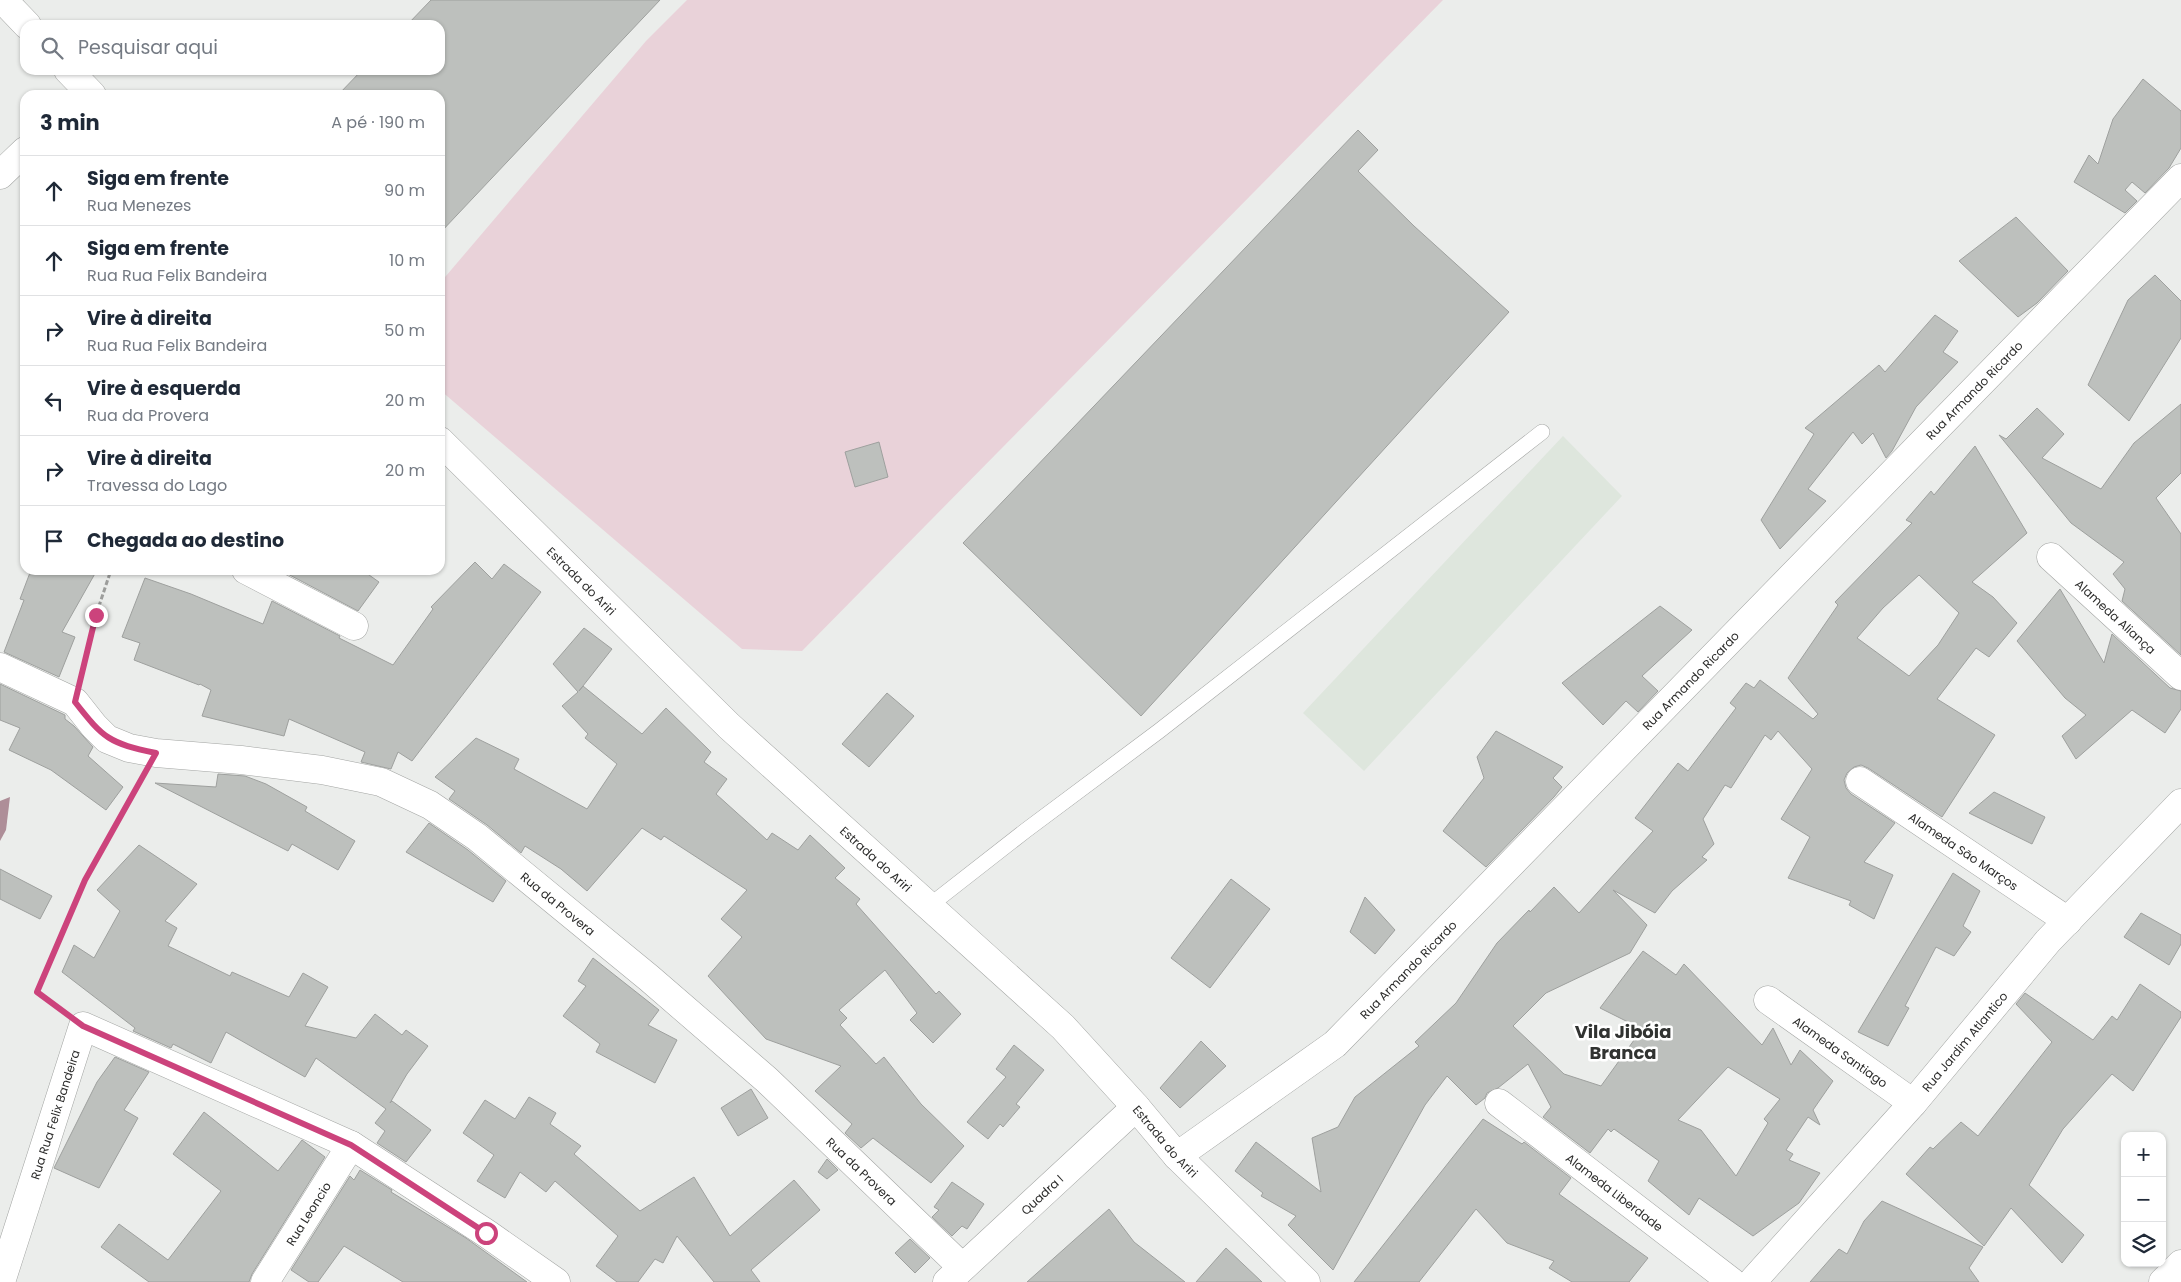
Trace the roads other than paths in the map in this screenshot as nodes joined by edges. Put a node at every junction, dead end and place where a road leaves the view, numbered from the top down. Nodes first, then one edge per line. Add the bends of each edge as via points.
1 (3, 0) edge
2 (22, 20) edge
3 (72, 75) edge
4 (84, 90) edge
5 (20, 156) edge
6 (0, 175) edge
7 (2181, 178) edge
8 (1542, 432) dead end
9 (445, 446) edge
10 (2050, 557) dead end
11 (256, 575) edge
12 (354, 626) dead end
13 (0, 667) edge
14 (2181, 676) edge
15 (1860, 781) dead end
16 (2181, 803) edge
17 (930, 906) junction
18 (2068, 921) junction
19 (1768, 1000) dead end
20 (1499, 1103) dead end
21 (1913, 1103) junction
22 (1136, 1107) junction
23 (351, 1145) junction
24 (1177, 1156) junction
25 (2181, 1264) edge
26 (955, 1274) edge
27 (1305, 1281) edge
28 (1, 1282) edge
29 (266, 1282) edge
30 (556, 1282) edge
31 (1732, 1282) edge
32 (1752, 1282) edge
33 (2163, 1282) edge

1 - 2 street
3 - 4 street
5 - 6 street
7 - 24 street, Rua Armando Ricardo via 1335,1044
8 - 17 lane
9 - 17 street, Estrada do Ariri via 730,726
10 - 14 street, Alameda Aliança
11 - 12 street
13 - 26 street, Rua da Provera via 75,702 107,738 129,748 322,770 381,782 430,805 477,837 767,1080
15 - 18 street, Alameda São Marços
16 - 18 street, Rua Jardim Atlantico
17 - 22 street, Estrada do Ariri via 1063,1027
18 - 21 street, Rua Jardim Atlantico
19 - 21 street, Alameda Santiago
20 - 31 street, Alameda Liberdade
21 - 32 street, Rua Jardim Atlantico
22 - 24 street, Estrada do Ariri
22 - 26 street, Quadra I
23 - 28 street, Rua Rua Felix Bandeira via 83,1026
23 - 29 street, Rua Leoncio
23 - 30 street
24 - 27 street, Estrada do Ariri
25 - 33 street

